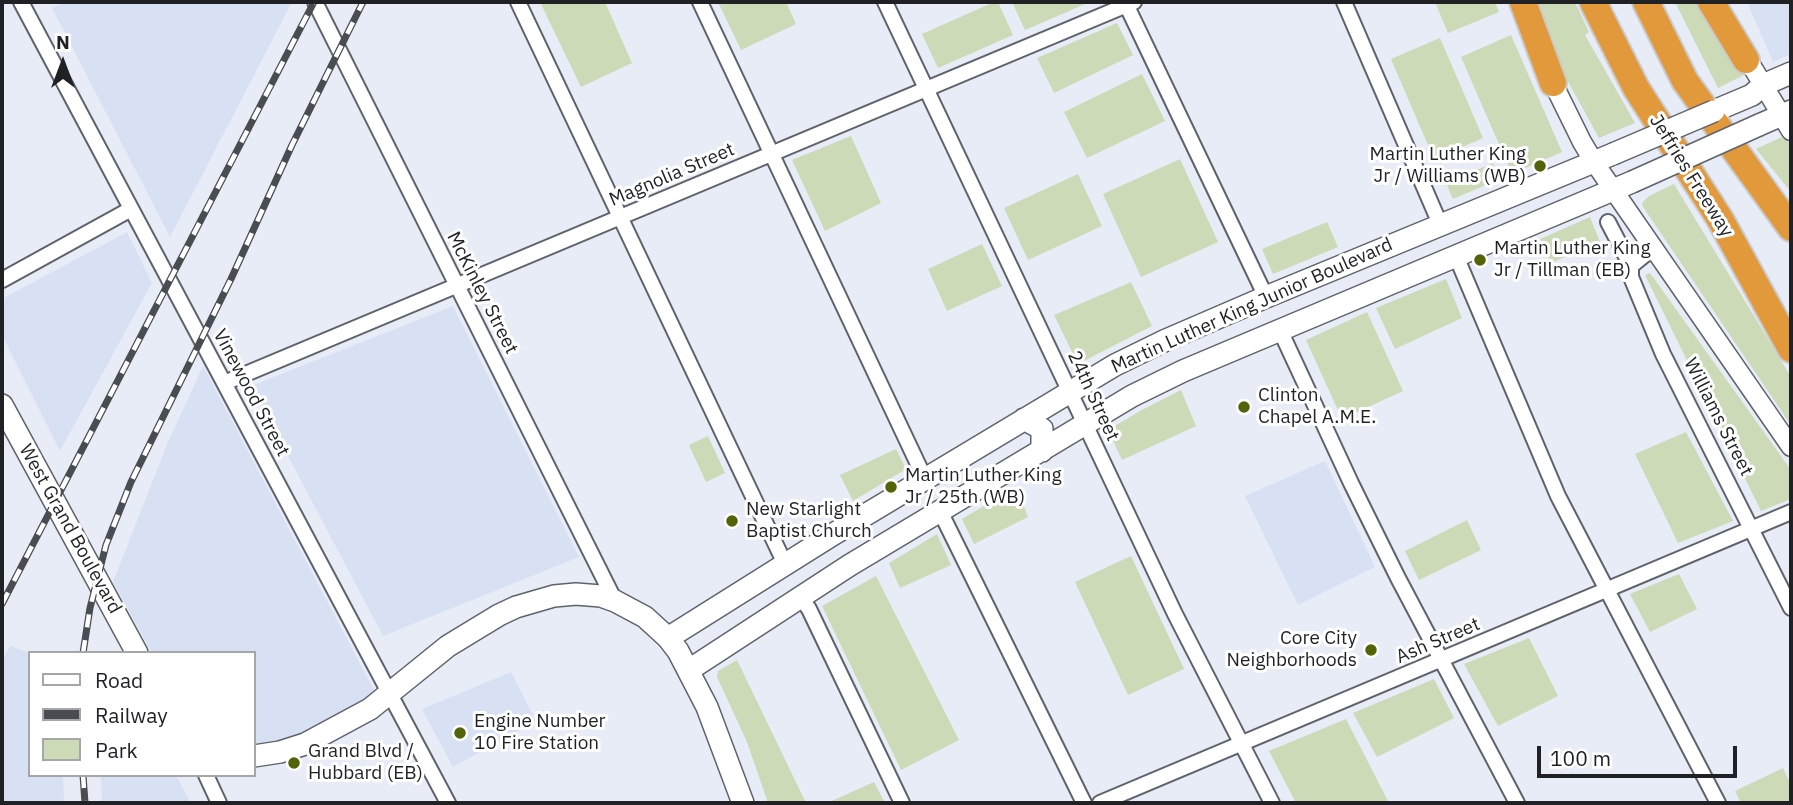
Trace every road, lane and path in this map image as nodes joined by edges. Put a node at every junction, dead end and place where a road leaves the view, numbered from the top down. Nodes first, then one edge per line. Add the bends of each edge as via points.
1 (21, 2) edge
2 (315, 2) edge
3 (518, 2) edge
4 (700, 2) edge
5 (885, 2) edge
6 (1344, 2) edge
7 (1514, 2) edge
8 (1523, 2) edge
9 (1592, 2) edge
10 (1646, 2) edge
11 (1711, 2) edge
12 (1721, 2) edge
13 (1129, 3) edge
14 (1746, 60) junction
15 (1791, 73) edge
16 (1553, 83) junction
17 (927, 90) junction
18 (1757, 90) junction
19 (1788, 119) edge
20 (772, 154) junction
21 (1604, 158) junction
22 (1546, 181) junction
23 (1623, 186) junction
24 (131, 209) junction
25 (1560, 212) junction
26 (620, 218) junction
27 (1720, 219) junction
28 (1608, 222) dead end
29 (1440, 224) junction
30 (1791, 228) edge
31 (1653, 248) junction
32 (1378, 250) junction
33 (1456, 256) junction
34 (1631, 266) junction
35 (1325, 273) junction
36 (2, 280) edge
37 (1396, 282) junction
38 (457, 286) junction
39 (1266, 298) junction
40 (1338, 306) junction
41 (1791, 329) edge
42 (1280, 330) junction
43 (1791, 349) edge
44 (1115, 365) junction
45 (224, 383) junction
46 (1070, 392) junction
47 (1132, 396) junction
48 (2, 405) edge
49 (1024, 419) junction
50 (1085, 425) junction
51 (1791, 447) edge
52 (1042, 451) junction
53 (925, 479) junction
54 (877, 508) junction
55 (940, 511) junction
56 (1791, 512) edge
57 (1751, 529) junction
58 (832, 535) junction
59 (895, 538) junction
60 (785, 564) junction
61 (850, 565) junction
62 (1607, 590) junction
63 (800, 597) junction
64 (615, 601) junction
65 (1791, 608) edge
66 (668, 638) junction
67 (136, 651) edge
68 (1441, 660) junction
69 (689, 670) junction
70 (390, 694) junction
71 (1241, 744) junction
72 (256, 756) edge
73 (207, 777) edge
74 (219, 803) edge
75 (448, 803) edge
76 (743, 803) edge
77 (901, 803) edge
78 (1084, 803) edge
79 (1100, 803) edge
80 (1272, 803) edge
81 (1517, 803) edge
82 (1718, 803) edge

1 - 24 street, Vinewood Street
2 - 38 street, McKinley Street
3 - 26 street
4 - 20 street
5 - 17 street, 24th Street
6 - 29 street
7 - 16 street
8 - 16 highway
9 - 27 highway, Jeffries Freeway via 1636,88
10 - 30 highway via 1685,81
11 - 14 highway
12 - 14 street
13 - 17 street, Magnolia Street
13 - 39 street
14 - 18 street
15 - 18 main road, Martin Luther King Junior Boulevard
16 - 21 street via 1582,142
17 - 20 street, Magnolia Street
17 - 46 street, 24th Street
18 - 19 street
18 - 21 main road, Martin Luther King Junior Boulevard, bridge
19 - 23 main road, Martin Luther King Junior Boulevard, bridge via 1759,125
20 - 26 street, Magnolia Street
20 - 53 street
21 - 22 main road, Martin Luther King Junior Boulevard
21 - 23 street
22 - 25 main road via 1565,191
22 - 29 main road, Martin Luther King Junior Boulevard
23 - 25 main road, Martin Luther King Junior Boulevard
23 - 31 street
24 - 36 street
24 - 45 street, Vinewood Street
25 - 33 main road, Martin Luther King Junior Boulevard
26 - 38 street, Magnolia Street
26 - 60 street
27 - 41 highway
27 - 43 highway, Jeffries Freeway
28 - 34 street, Williams Street
29 - 32 main road, Martin Luther King Junior Boulevard
31 - 34 street
31 - 51 street
32 - 35 main road, Martin Luther King Junior Boulevard
32 - 37 main road via 1372,273
33 - 37 main road, Martin Luther King Junior Boulevard
33 - 62 street via 1536,449
34 - 57 street, Williams Street via 1631,277 1663,354
35 - 39 main road, Martin Luther King Junior Boulevard
35 - 40 main road via 1343,285
37 - 40 main road, Martin Luther King Junior Boulevard
38 - 45 street, Magnolia Street
38 - 64 street, McKinley Street
39 - 44 main road, Martin Luther King Junior Boulevard
40 - 42 main road, Martin Luther King Junior Boulevard
42 - 47 main road, Martin Luther King Junior Boulevard
42 - 68 street
44 - 46 main road, Martin Luther King Junior Boulevard
44 - 47 main road via 1115,384
45 - 70 street, Vinewood Street
46 - 49 main road, Martin Luther King Junior Boulevard
46 - 50 street, 24th Street
47 - 50 main road, Martin Luther King Junior Boulevard
48 - 67 main road, West Grand Boulevard
49 - 52 main road via 1042,429
49 - 53 main road, Martin Luther King Junior Boulevard
50 - 52 main road, Martin Luther King Junior Boulevard
50 - 71 street, 24th Street
52 - 55 main road, Martin Luther King Junior Boulevard
53 - 54 main road, Martin Luther King Junior Boulevard
54 - 58 main road, Martin Luther King Junior Boulevard
54 - 59 main road via 877,530
55 - 59 main road, Martin Luther King Junior Boulevard
55 - 78 street
56 - 57 street, Ash Street
57 - 62 street, Ash Street
57 - 65 street, Williams Street
58 - 60 main road, Martin Luther King Junior Boulevard
58 - 61 main road via 848,546
59 - 61 main road, Martin Luther King Junior Boulevard
60 - 66 main road, Martin Luther King Junior Boulevard
61 - 63 main road, Martin Luther King Junior Boulevard
62 - 68 street, Ash Street
62 - 82 street
63 - 69 main road, Martin Luther King Junior Boulevard
63 - 77 street
64 - 66 main road via 645,617
64 - 70 main road via 576,594 516,607 448,646
66 - 69 main road
68 - 71 street, Ash Street
68 - 81 street
69 - 76 main road
70 - 72 main road via 305,744
70 - 75 street, Vinewood Street
71 - 79 street, Ash Street
71 - 80 street, 24th Street
73 - 74 street

